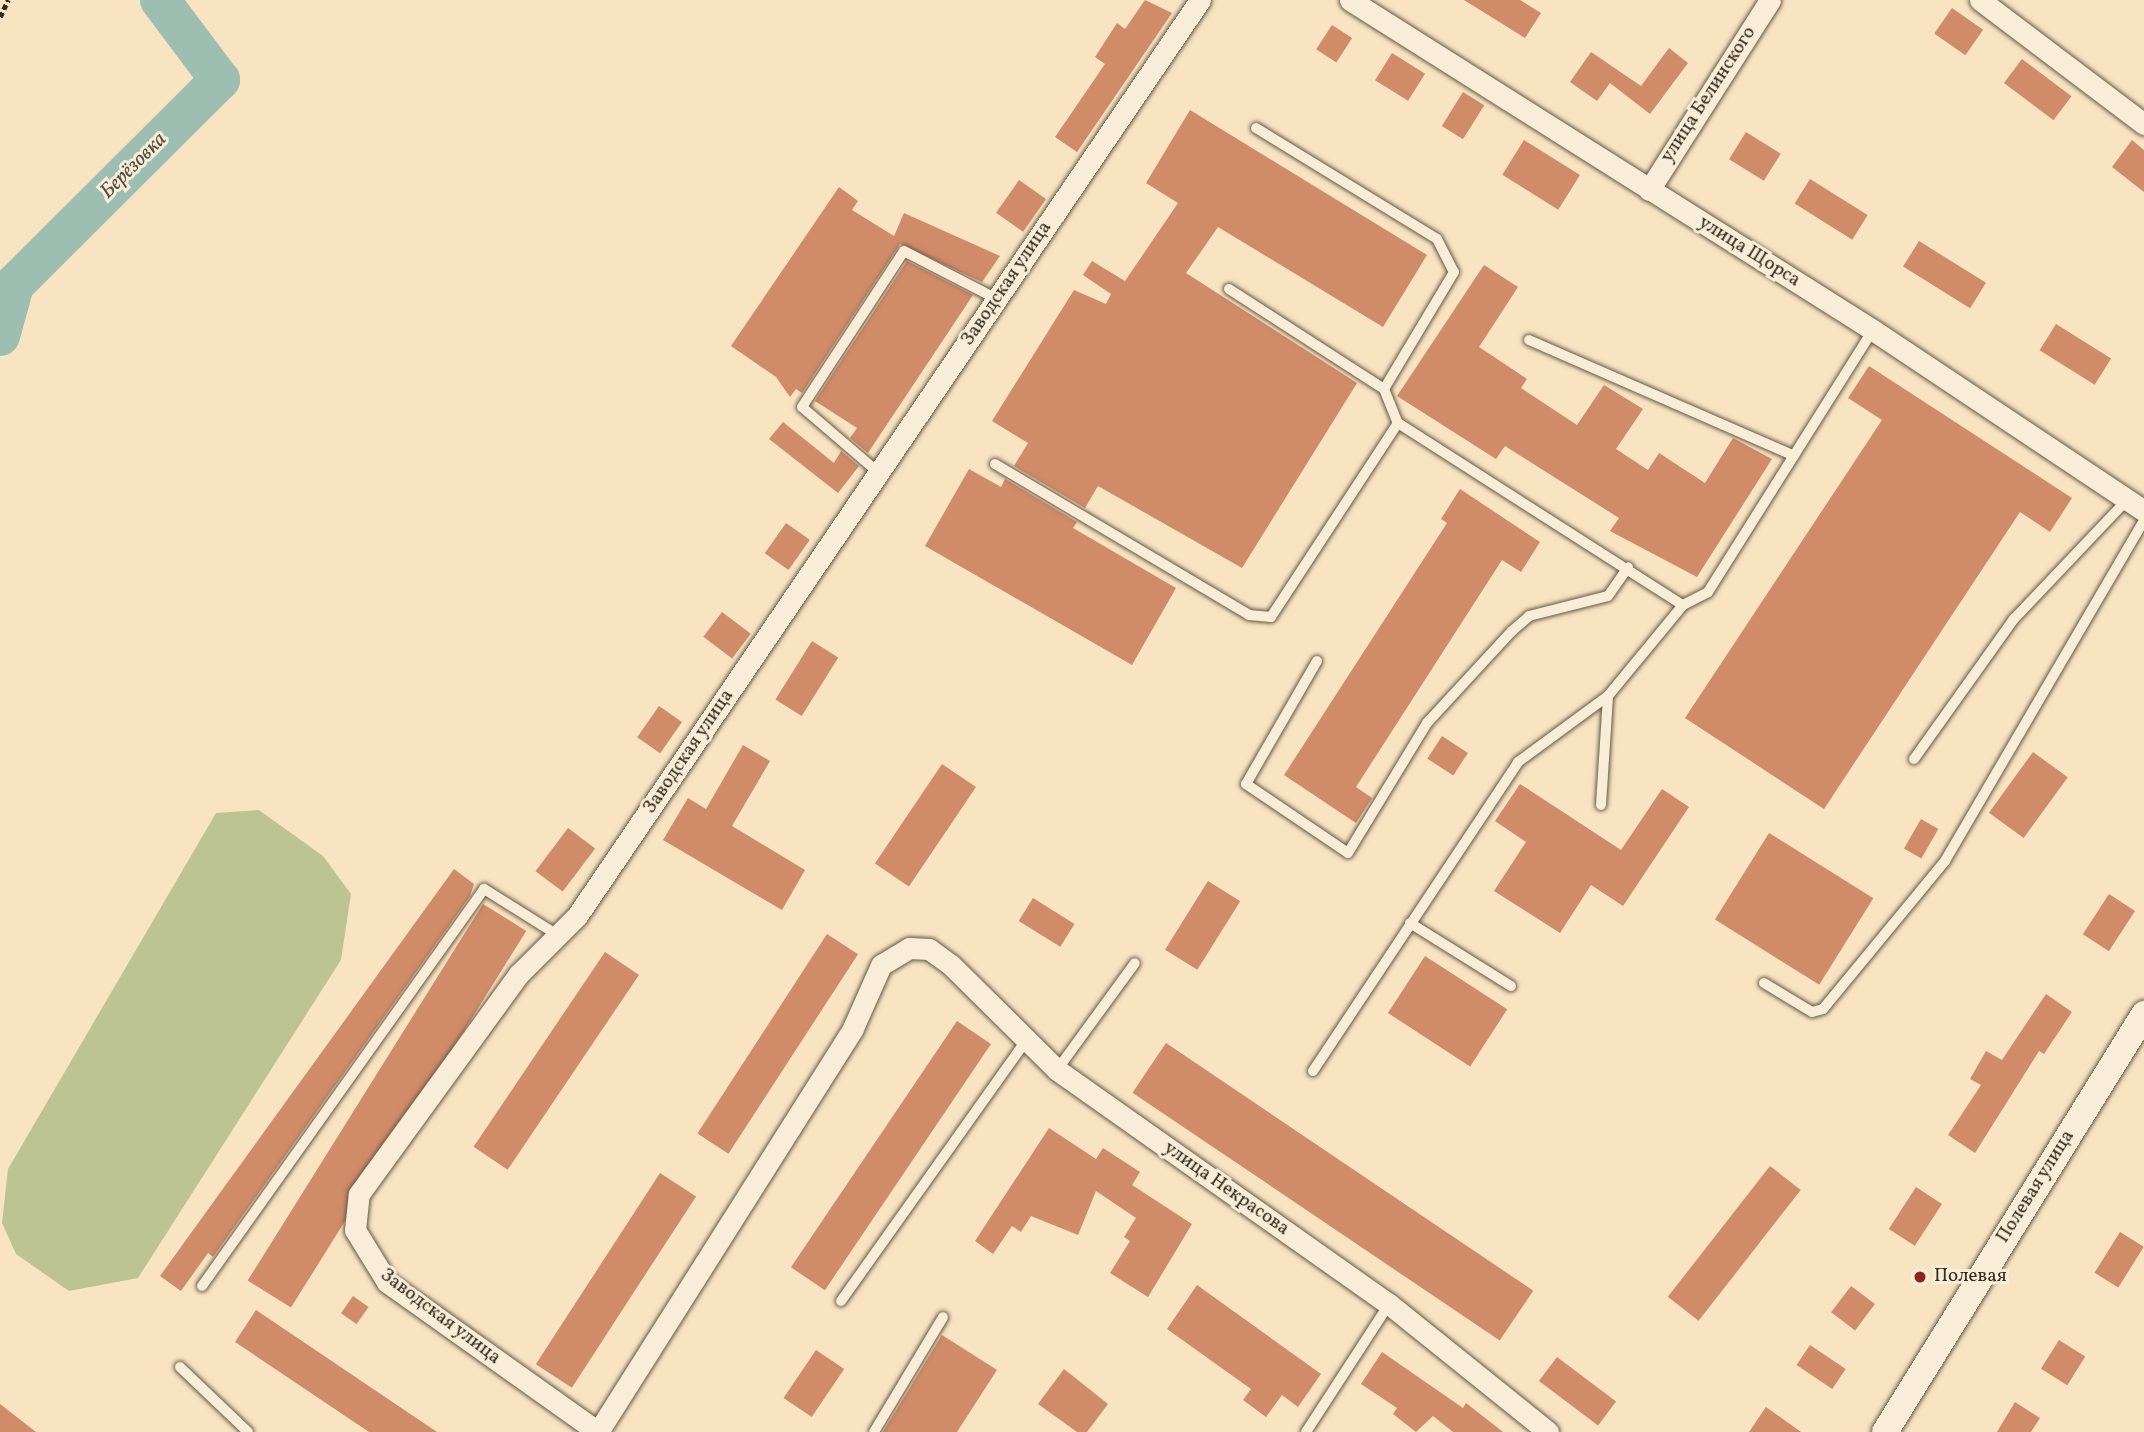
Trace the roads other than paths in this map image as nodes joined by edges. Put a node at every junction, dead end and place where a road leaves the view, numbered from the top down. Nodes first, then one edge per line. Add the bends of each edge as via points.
1 (1199, 0) edge
2 (1350, 0) edge
3 (1770, 0) edge
4 (1980, 0) edge
5 (2144, 124) edge
6 (1256, 128) dead end
7 (1649, 190) junction
8 (1229, 289) dead end
9 (997, 299) junction
10 (1873, 330) junction
11 (1529, 340) dead end
12 (1384, 389) junction
13 (1398, 424) junction
14 (1794, 456) junction
15 (995, 464) dead end
16 (879, 473) junction
17 (2135, 505) edge
18 (2144, 521) edge
19 (1628, 568) junction
20 (1683, 605) junction
21 (1317, 661) dead end
22 (1608, 696) junction
23 (1914, 759) dead end
24 (1601, 805) dead end
25 (1410, 923) junction
26 (556, 934) junction
27 (909, 948) joint
28 (1135, 963) dead end
29 (1764, 982) dead end
30 (1511, 986) dead end
31 (2144, 1014) edge
32 (1027, 1038) junction
33 (1057, 1070) junction
34 (1313, 1071) dead end
35 (202, 1286) dead end
36 (841, 1301) dead end
37 (1389, 1304) junction
38 (943, 1317) dead end
39 (180, 1367) dead end
40 (248, 1432) edge
41 (598, 1432) edge
42 (874, 1432) edge
43 (1306, 1432) edge
44 (1548, 1432) edge
45 (1885, 1432) edge

1 - 9 street, Заводская улица
2 - 7 street, улица Щорса
3 - 7 street, улица Белинского
4 - 5 street
6 - 12 lane via 1437,239 1454,272
7 - 10 street, улица Щорса
8 - 12 lane
9 - 16 street, Заводская улица
9 - 16 lane via 904,250 802,407
10 - 14 lane
10 - 17 street, улица Щорса
11 - 14 lane
12 - 13 lane
13 - 15 lane via 1271,617 1249,615
13 - 19 lane
14 - 20 lane via 1708,593
16 - 26 street, Заводская улица via 577,916
17 - 23 lane via 2014,619
18 - 29 lane via 1936,872 1823,1009 1812,1012
19 - 20 lane
19 - 21 lane via 1608,596 1529,616 1511,631 1427,723 1348,853 1246,783
20 - 22 lane
22 - 24 lane
22 - 25 lane via 1518,762
25 - 30 lane
25 - 34 lane
26 - 35 lane via 484,889
26 - 41 street, Заводская улица via 359,1194 355,1230 387,1282
27 - 32 street, улица Некрасова via 929,949 969,978
27 - 41 street, Заводская улица via 881,965 853,1028
28 - 33 lane
31 - 45 street, Полевая улица
32 - 33 street, улица Некрасова
32 - 36 lane
33 - 37 street, улица Некрасова
37 - 43 lane
37 - 44 street, улица Некрасова
38 - 42 lane
39 - 40 lane

